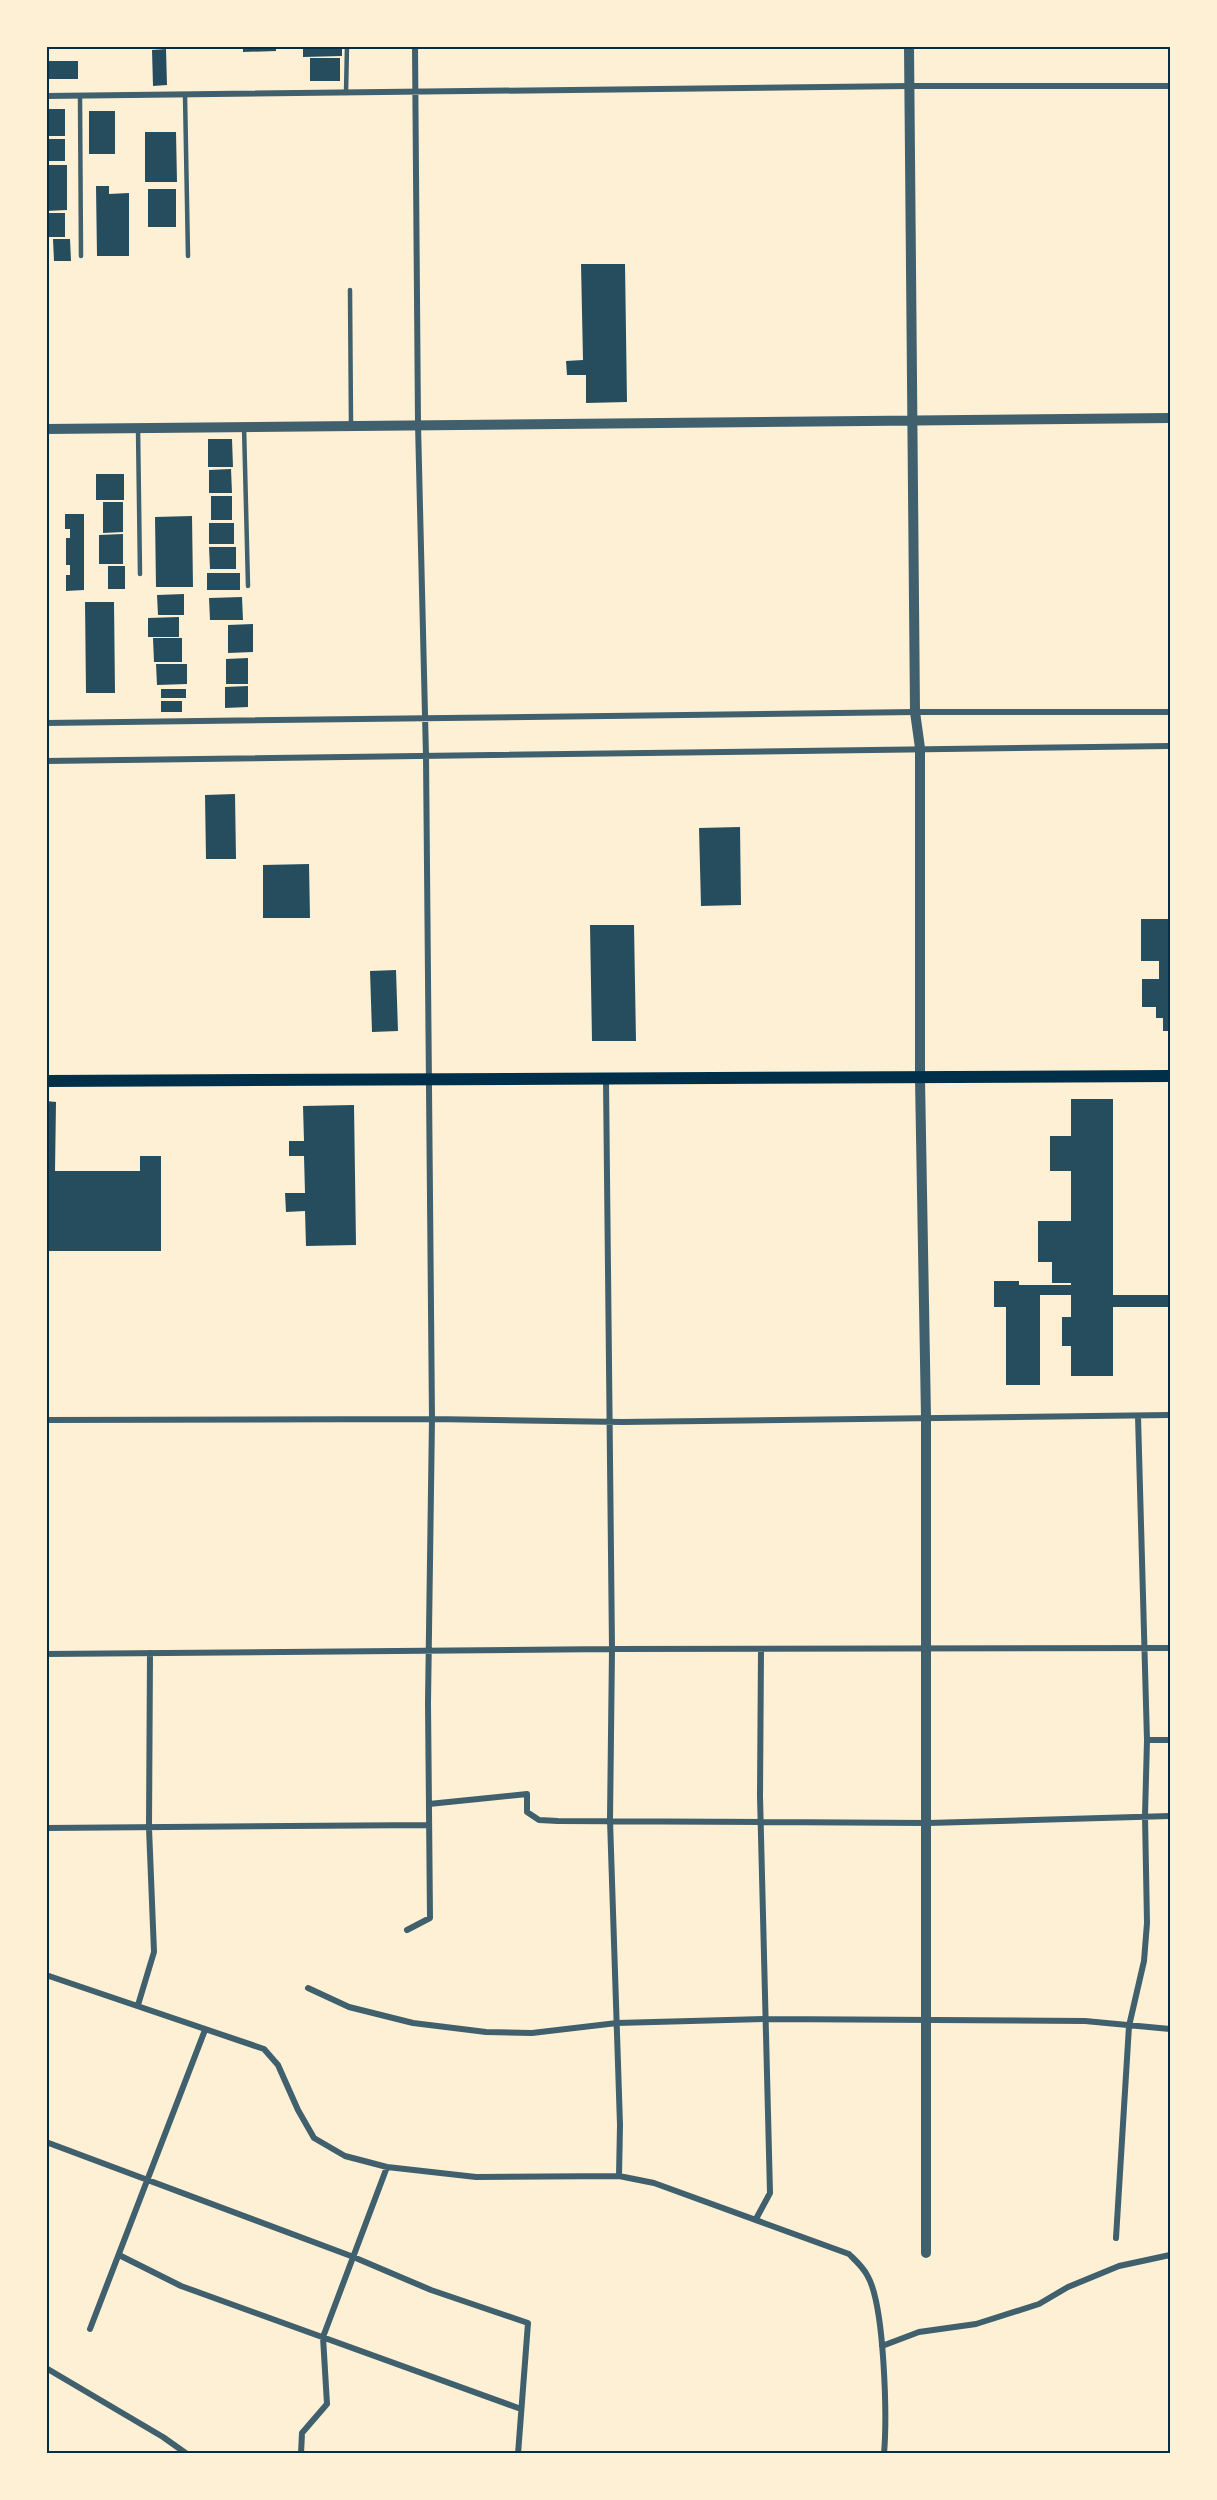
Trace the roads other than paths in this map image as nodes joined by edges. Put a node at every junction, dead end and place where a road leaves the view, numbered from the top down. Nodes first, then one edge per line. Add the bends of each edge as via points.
1 (347, 46) edge
2 (415, 46) edge
3 (909, 46) edge
4 (909, 86) junction
5 (1170, 86) edge
6 (346, 93) junction
7 (416, 93) junction
8 (185, 95) junction
9 (46, 96) edge
10 (80, 96) junction
11 (81, 256) dead end
12 (188, 256) dead end
13 (350, 290) dead end
14 (1170, 418) edge
15 (912, 421) junction
16 (418, 424) junction
17 (351, 425) junction
18 (244, 426) junction
19 (138, 428) junction
20 (46, 429) edge
21 (140, 574) dead end
22 (248, 586) dead end
23 (915, 712) junction
24 (1170, 712) edge
25 (424, 720) junction
26 (46, 723) edge
27 (1170, 746) edge
28 (920, 748) junction
29 (426, 756) junction
30 (46, 761) edge
31 (1170, 1076) edge
32 (429, 1078) junction
33 (920, 1079) junction
34 (606, 1080) junction
35 (46, 1081) edge
36 (1170, 1415) edge
37 (1138, 1416) junction
38 (926, 1417) junction
39 (432, 1419) junction
40 (46, 1420) edge
41 (608, 1421) junction
42 (1144, 1648) junction
43 (1170, 1648) edge
44 (612, 1649) junction
45 (761, 1649) junction
46 (925, 1650) junction
47 (430, 1651) junction
48 (150, 1653) junction
49 (46, 1654) edge
50 (1147, 1740) junction
51 (1170, 1740) edge
52 (429, 1804) junction
53 (1145, 1816) junction
54 (1170, 1816) edge
55 (610, 1820) junction
56 (928, 1822) junction
57 (761, 1823) junction
58 (429, 1826) junction
59 (46, 1828) edge
60 (149, 1828) junction
61 (407, 1930) dead end
62 (46, 1976) edge
63 (308, 1988) dead end
64 (138, 2005) junction
65 (766, 2019) junction
66 (927, 2021) junction
67 (617, 2023) junction
68 (1129, 2026) junction
69 (1170, 2029) edge
70 (205, 2030) junction
71 (46, 2142) edge
72 (387, 2167) junction
73 (619, 2176) junction
74 (149, 2180) junction
75 (756, 2219) junction
76 (1116, 2238) dead end
77 (926, 2253) dead end
78 (119, 2255) junction
79 (1170, 2255) edge
80 (351, 2256) junction
81 (90, 2329) dead end
82 (323, 2337) junction
83 (882, 2346) junction
84 (46, 2368) edge
85 (521, 2409) junction
86 (187, 2454) edge
87 (302, 2454) edge
88 (518, 2454) edge
89 (884, 2454) edge

1 - 6 lane
2 - 7 street
3 - 4 street
4 - 5 street
4 - 7 street
4 - 15 street
6 - 7 street
6 - 8 street
7 - 16 street
8 - 10 street
8 - 12 lane
9 - 10 street
10 - 11 lane
13 - 17 lane
14 - 15 street
15 - 16 street
15 - 23 street
16 - 17 street
16 - 25 street
17 - 18 street
18 - 19 street
18 - 22 lane
19 - 20 street
19 - 21 lane
23 - 24 street
23 - 25 street
23 - 28 street
25 - 26 street
25 - 29 street
27 - 28 street
28 - 29 street
28 - 33 street
29 - 30 street
29 - 32 street
31 - 33 main road
32 - 34 main road
32 - 35 main road
32 - 39 street
33 - 34 main road
33 - 38 street
34 - 41 street
36 - 37 street
37 - 38 street
37 - 42 street
38 - 41 street
38 - 46 street
39 - 40 street
39 - 41 street
39 - 47 street
41 - 44 street
42 - 43 street
42 - 46 street
42 - 50 street
44 - 45 street
44 - 47 street
44 - 55 street
45 - 46 street
45 - 57 street
46 - 56 street
47 - 48 street
47 - 52 street
48 - 49 street
48 - 60 street
50 - 51 street
50 - 53 street
52 - 55 street via 527,1794 527,1812 539,1820
52 - 58 street
53 - 54 street
53 - 56 street
53 - 68 street via 1147,1923 1144,1961
55 - 57 street
55 - 67 street
56 - 57 street
56 - 66 street
57 - 65 street
58 - 60 street
58 - 61 street via 430,1918
59 - 60 street
60 - 64 street via 154,1952
62 - 64 street
63 - 67 street via 349,2007 403,2020 486,2032 532,2033
64 - 70 street
65 - 66 street
65 - 67 street
65 - 75 street via 770,2193
66 - 68 street via 1085,2021
66 - 77 street
67 - 73 street
68 - 69 street
68 - 76 street
70 - 72 street via 264,2049 278,2065 314,2138 345,2156
70 - 74 street
71 - 74 street
72 - 73 street via 476,2177
72 - 80 street
73 - 75 street via 654,2183
74 - 78 street
74 - 80 street
75 - 83 street via 849,2254 868,2275 877,2305
78 - 81 street
78 - 82 street via 181,2286
79 - 83 street via 1119,2266 1039,2304 976,2324 919,2332
80 - 82 street
80 - 85 street via 431,2290 528,2323
82 - 85 street
82 - 87 street via 327,2404 302,2433
83 - 89 street
84 - 86 street
85 - 88 street

